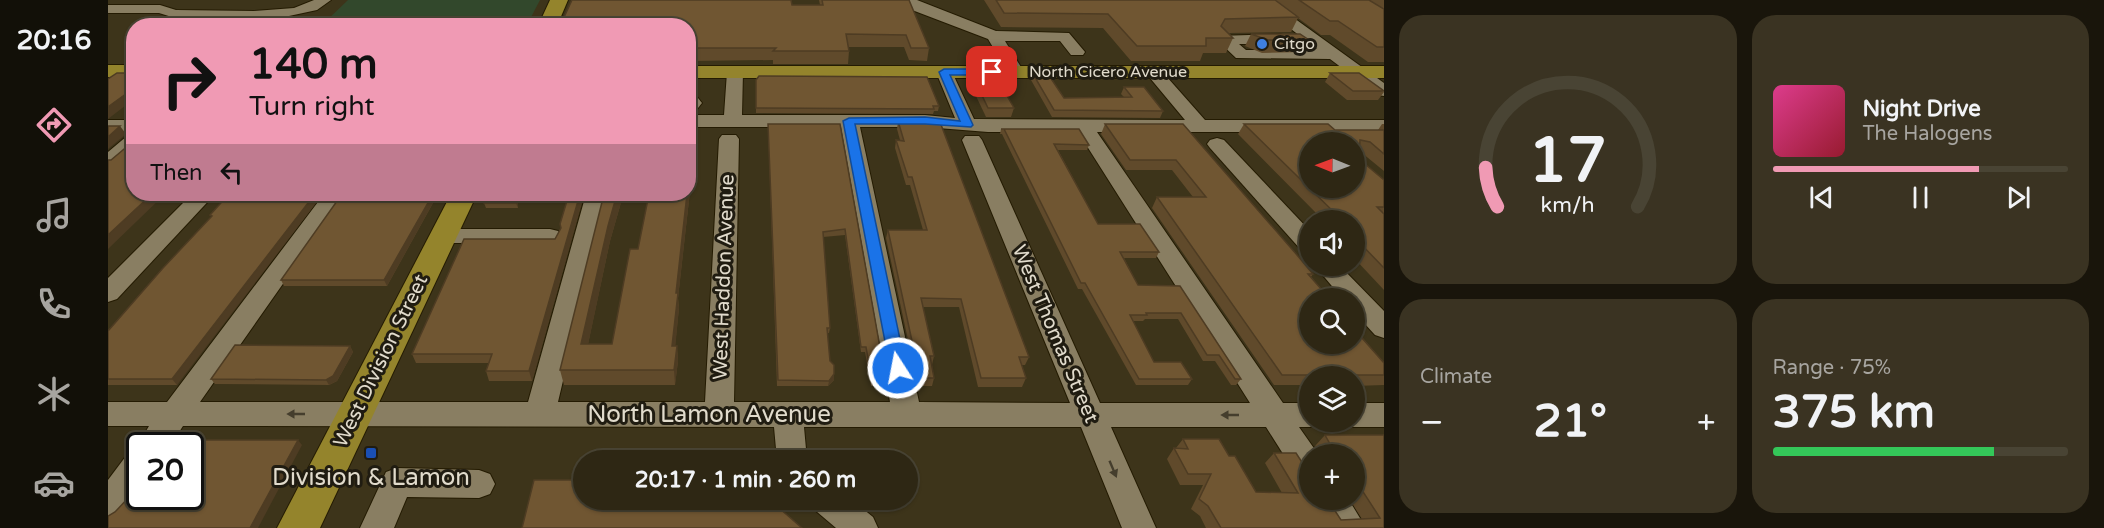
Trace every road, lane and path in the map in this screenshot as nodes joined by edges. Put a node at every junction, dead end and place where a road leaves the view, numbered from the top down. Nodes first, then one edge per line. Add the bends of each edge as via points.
1 (324, 0) edge
2 (559, 0) edge
3 (908, 0) edge
4 (1260, 0) edge
5 (108, 9) edge
6 (551, 18) edge
7 (994, 36) junction
8 (1314, 39) junction
9 (1025, 52) dead end
10 (1056, 52) dead end
11 (1004, 53) junction
12 (1335, 54) junction
13 (1253, 55) junction
14 (126, 71) edge
15 (109, 72) edge
16 (696, 72) edge
17 (735, 72) junction
18 (944, 72) junction
19 (1016, 72) junction
20 (1152, 72) junction
21 (1274, 72) junction
22 (1359, 72) junction
23 (1384, 72) edge
24 (1384, 91) edge
25 (849, 121) junction
26 (696, 123) edge
27 (108, 126) edge
28 (126, 126) edge
29 (1084, 126) junction
30 (1200, 126) junction
31 (1317, 126) junction
32 (1384, 126) edge
33 (731, 130) junction
34 (1324, 132) edge
35 (970, 133) junction
36 (1217, 144) dead end
37 (126, 147) edge
38 (108, 162) edge
39 (197, 201) edge
40 (329, 201) edge
41 (461, 201) edge
42 (595, 201) edge
43 (1299, 234) edge
44 (444, 236) junction
45 (550, 236) edge
46 (1336, 276) edge
47 (108, 293) edge
48 (1384, 328) edge
49 (108, 414) edge
50 (175, 414) junction
51 (354, 414) junction
52 (540, 414) junction
53 (719, 415) junction
54 (788, 415) junction
55 (907, 415) junction
56 (1090, 415) junction
57 (1274, 415) junction
58 (1299, 415) edge
59 (1365, 415) edge
60 (1384, 415) edge
61 (162, 432) edge
62 (791, 450) edge
63 (1299, 452) edge
64 (126, 481) edge
65 (478, 484) dead end
66 (108, 506) edge
67 (840, 510) edge
68 (1337, 510) edge
69 (298, 528) edge
70 (377, 528) edge
71 (861, 528) edge
72 (1139, 528) edge
73 (1349, 528) edge

1 - 5 street via 302,12 278,15
2 - 6 main road
3 - 7 street
4 - 8 street
7 - 10 street via 1064,36 1077,52
7 - 11 street
8 - 12 street
8 - 13 street via 1224,39 1242,55
9 - 11 street
11 - 19 street
12 - 13 street
12 - 22 street
13 - 21 street
14 - 15 main road
16 - 17 main road, North Cicero Avenue
17 - 18 main road, North Cicero Avenue
17 - 33 street, West Haddon Avenue
18 - 19 main road, North Cicero Avenue
18 - 35 street, West Thomas Street
19 - 20 main road, North Cicero Avenue
20 - 21 main road, North Cicero Avenue
20 - 30 street
21 - 22 main road, North Cicero Avenue
22 - 23 main road, North Cicero Avenue
22 - 24 street
25 - 33 street
25 - 35 street via 925,121
25 - 55 street
26 - 33 street
27 - 28 street
29 - 30 street
29 - 35 street
29 - 57 street
30 - 31 street
31 - 32 street
31 - 34 street
33 - 53 street, West Haddon Avenue
35 - 56 street, West Thomas Street
36 - 43 street
37 - 38 street
39 - 47 street
40 - 50 street
41 - 44 main road, West Division Street
42 - 52 street
44 - 45 street
44 - 51 main road, West Division Street
46 - 48 street
49 - 50 street, North Lamon Avenue
51 -> 50 street, North Lamon Avenue
50 - 61 street
51 - 52 street, North Lamon Avenue
51 - 69 main road, West Division Street
52 - 53 street, North Lamon Avenue
53 - 54 street, North Lamon Avenue
54 - 55 street, North Lamon Avenue
54 - 62 street
55 - 56 street, North Lamon Avenue
57 -> 56 street, North Lamon Avenue
56 -> 72 street, West Thomas Street
57 - 58 street, North Lamon Avenue
57 - 63 street
59 - 60 street
64 - 66 street
65 - 70 street via 397,482
67 - 71 street
68 - 73 street

